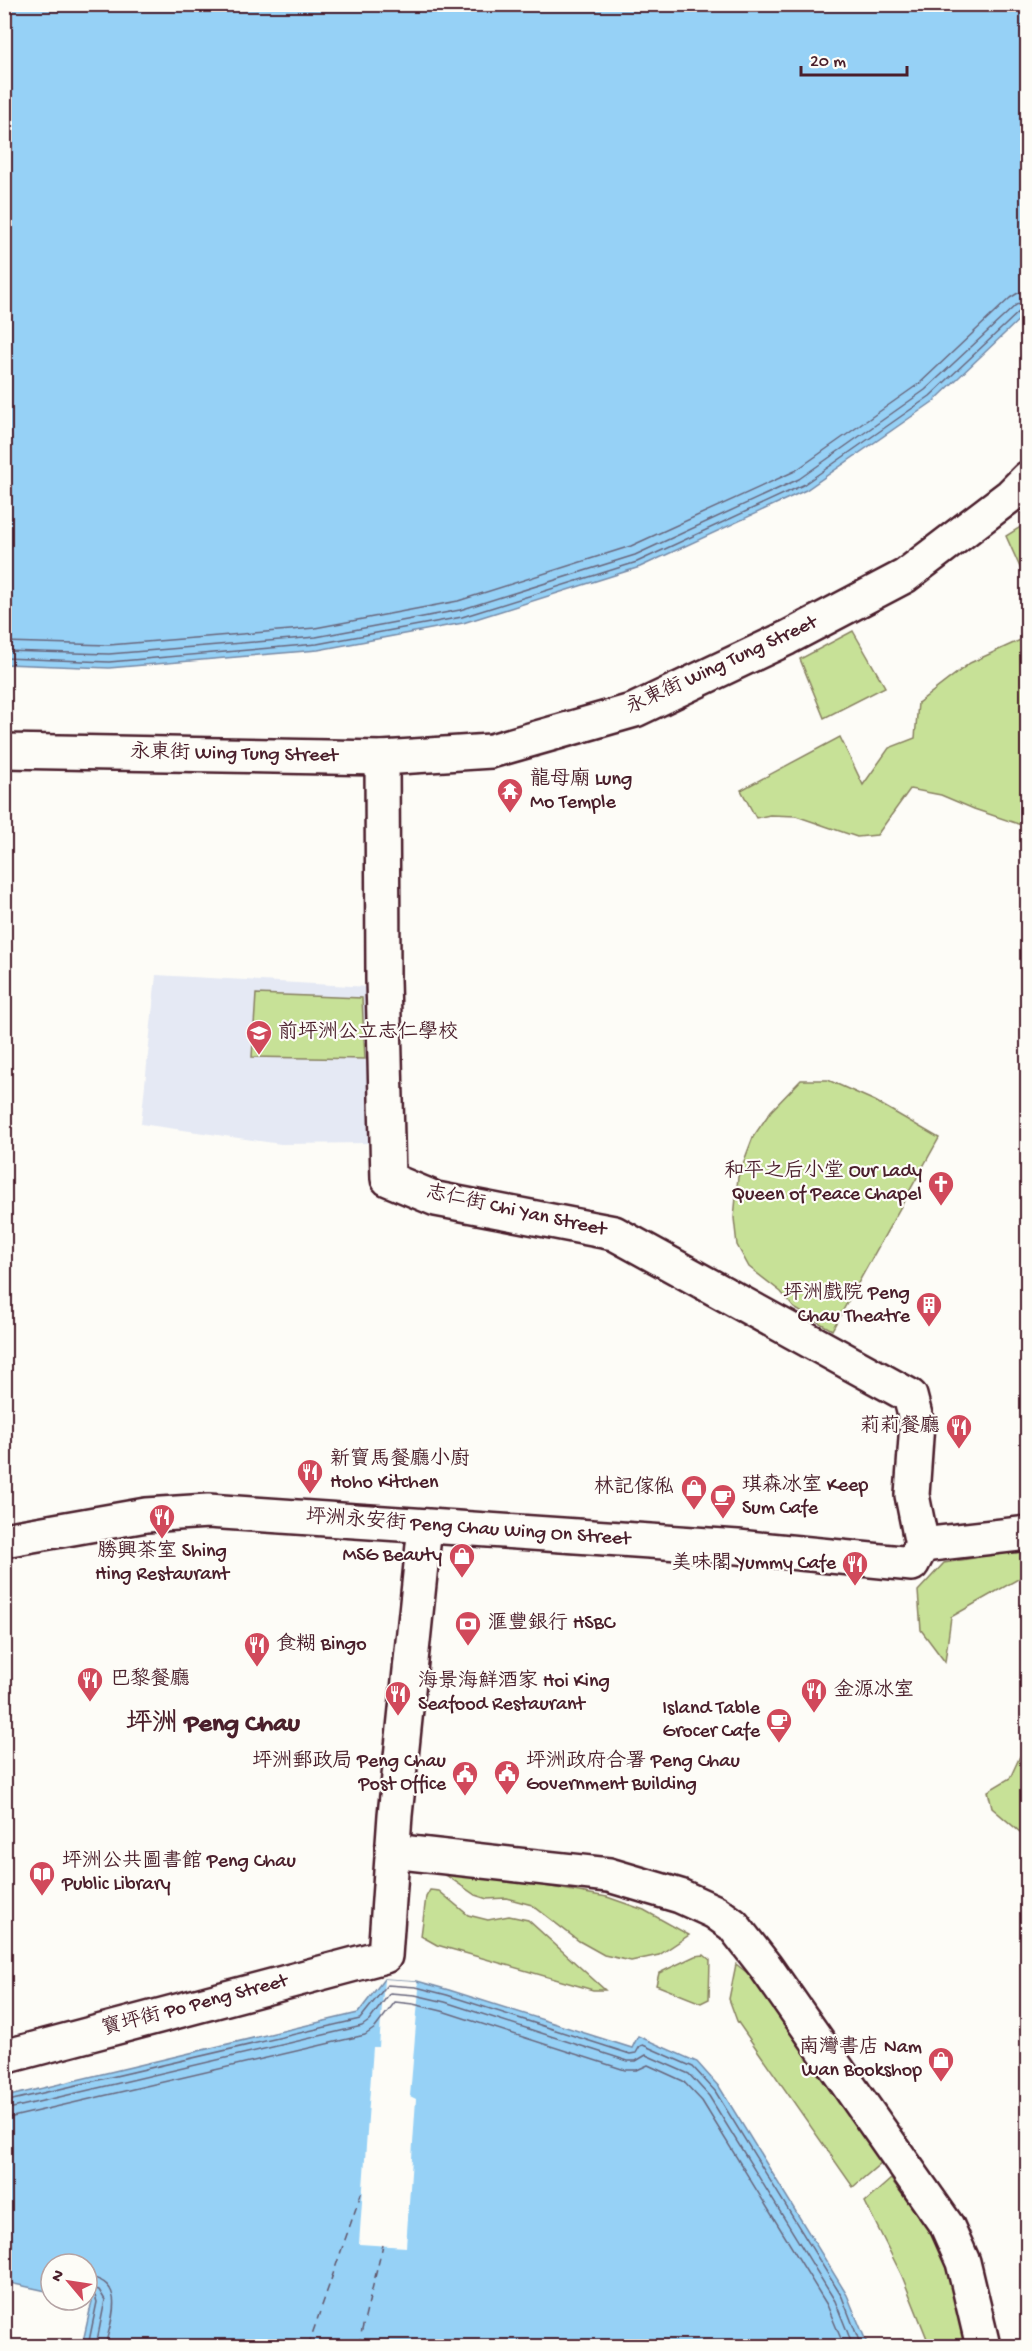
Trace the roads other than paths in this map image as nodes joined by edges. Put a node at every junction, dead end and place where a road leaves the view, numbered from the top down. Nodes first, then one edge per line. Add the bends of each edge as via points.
1 (1028, 477) edge
2 (4, 751) edge
3 (382, 758) junction
4 (425, 1526) junction
5 (1028, 1533) edge
6 (4, 1540) edge
7 (922, 1545) junction
8 (392, 1851) junction
9 (4, 2057) edge
10 (983, 2346) edge

1 - 3 street, 永東街 Wing Tung Street via 1011,495 905,576 787,638 635,710 491,751
2 - 3 street, 永東街 Wing Tung Street
3 - 7 street, 志仁街 Chi Yan Street via 388,1179 436,1199 614,1233 910,1396 917,1423 912,1495
4 - 6 street, 坪洲永安街 Peng Chau Wing On Street via 208,1511 146,1515
4 - 7 street, 坪洲永安街 Peng Chau Wing On Street via 912,1563
4 - 8 street
5 - 7 street
8 - 9 street, 寶坪街 Po Peng Street via 385,1956
8 - 10 street via 609,1875 680,1896 733,1925 946,2226 963,2262

